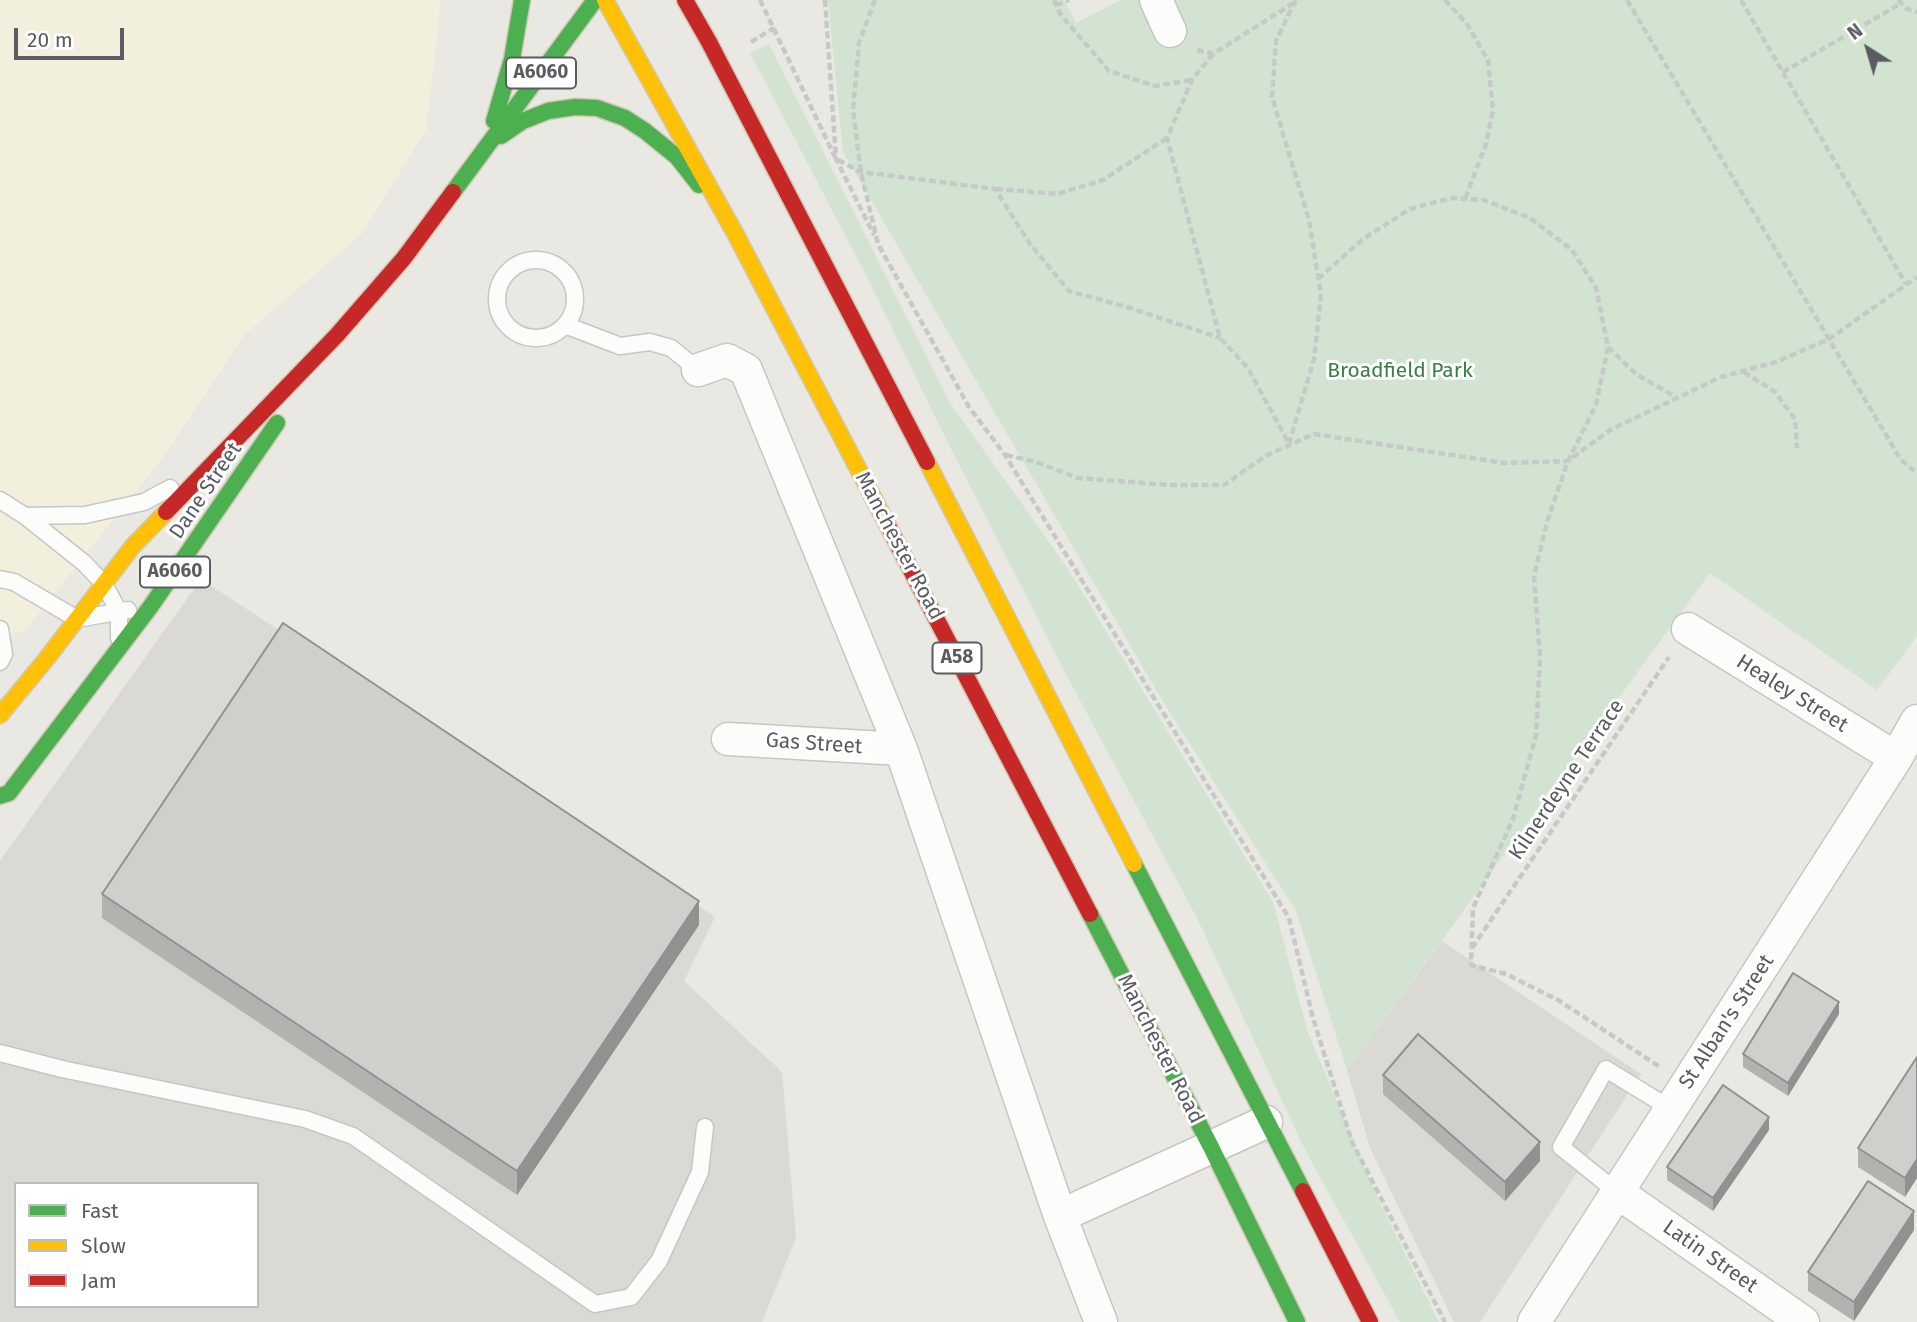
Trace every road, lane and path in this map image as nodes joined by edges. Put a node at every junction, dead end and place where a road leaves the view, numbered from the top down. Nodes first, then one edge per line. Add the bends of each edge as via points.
1 (522, 0) edge
2 (595, 0) edge
3 (606, 0) edge
4 (685, 0) edge
5 (708, 0) edge
6 (761, 0) edge
7 (825, 0) edge
8 (875, 0) edge
9 (1069, 0) edge
10 (1156, 0) edge
11 (1300, 0) edge
12 (1445, 0) edge
13 (1627, 0) edge
14 (1741, 0) edge
15 (1899, 2) edge
16 (1055, 3) edge
17 (1294, 3) junction
18 (1917, 12) edge
19 (1170, 31) joint
20 (709, 42) junction
21 (1213, 54) junction
22 (1783, 72) junction
23 (1192, 80) junction
24 (1167, 138) junction
25 (487, 146) junction
26 (836, 159) junction
27 (861, 172) junction
28 (995, 189) junction
29 (1465, 199) junction
30 (736, 235) junction
31 (878, 244) junction
32 (1917, 277) edge
33 (1318, 279) junction
34 (1906, 284) junction
35 (565, 325) junction
36 (337, 335) junction
37 (1220, 338) junction
38 (1829, 340) junction
39 (1608, 347) junction
40 (698, 370) joint
41 (1743, 371) junction
42 (1677, 398) junction
43 (1289, 445) junction
44 (1797, 448) dead end
45 (1005, 455) junction
46 (1568, 461) junction
47 (207, 469) junction
48 (1917, 473) edge
49 (0, 500) edge
50 (25, 516) junction
51 (0, 579) edge
52 (104, 584) junction
53 (151, 606) junction
54 (119, 612) junction
55 (77, 619) junction
56 (0, 629) edge
57 (1688, 629) joint
58 (119, 648) junction
59 (0, 662) edge
60 (0, 715) edge
61 (1917, 720) edge
62 (727, 738) dead end
63 (901, 749) junction
64 (1896, 758) junction
65 (0, 796) edge
66 (1472, 949) junction
67 (0, 1053) edge
68 (1679, 1096) junction
69 (1266, 1122) junction
70 (705, 1128) dead end
71 (1211, 1147) junction
72 (1617, 1192) junction
73 (1060, 1216) junction
74 (1101, 1322) edge
75 (1297, 1322) edge
76 (1370, 1322) edge
77 (1445, 1322) edge
78 (1534, 1322) edge
79 (1803, 1322) edge

1 - 25 main road, A6060 via 512,59
2 - 25 main road, Dane Street / A6060
3 - 30 main road, Manchester Road / A58
4 - 20 main road
5 - 20 street
6 - 26 path
7 - 26 path
8 - 27 path via 859,43 853,110
9 - 16 path
10 - 19 street
11 - 17 path
12 - 29 path via 1467,24 1488,60 1493,110 1486,144
13 - 38 path
14 - 22 path
15 - 18 path
15 - 22 path
16 - 23 path via 1109,71 1156,86
17 - 21 path
17 - 33 path via 1276,41 1272,97 1308,220
19 - 21 path via 1175,43
20 - 69 main road
21 - 23 path
22 - 34 path
23 - 24 path
24 - 28 path via 1103,180 1057,194
24 - 37 path
25 - 30 main road via 523,121 548,111 575,107 604,110 625,118 677,157
25 - 36 main road, Dane Street / A6060 via 404,258
26 - 27 path
26 - 31 path
27 - 28 path
27 - 31 path
28 - 37 path via 1030,244 1069,291
29 - 33 path via 1410,209 1363,239
29 - 39 path via 1485,200 1530,218 1572,250 1596,289
30 - 71 main road, Manchester Road / A58
31 - 45 path via 969,407
32 - 34 path
33 - 43 path via 1321,295 1314,359
34 - 38 path
35 - 35 lane via 548,337 535,338 523,336 503,321 496,297 499,285 515,265 541,260 565,272 575,296
35 - 40 lane via 620,346 649,341 671,348
36 - 47 main road, Dane Street / A6060
36 - 53 main road, Dane Street / A6060
37 - 43 path via 1248,368
38 - 41 path
38 - 48 path via 1901,460
39 - 42 path via 1636,374
39 - 46 path via 1596,405
40 - 63 street via 727,360 746,370
41 - 42 path
41 - 44 path via 1775,392 1796,419
42 - 46 path via 1610,430
43 - 45 path via 1224,485 1078,478
43 - 46 path via 1314,434 1504,463
45 - 77 path via 1289,918 1313,1018 1352,1142
46 - 66 path via 1535,576 1540,657 1536,735 1513,819 1473,908
47 - 50 lane via 144,502 85,515
47 - 52 main road, Dane Street / A6060 via 133,546
49 - 50 lane
50 - 52 lane
51 - 55 lane via 14,582
52 - 54 lane
52 - 55 main road, Dane Street / A6060
53 - 54 lane
53 - 58 main road, Dane Street / A6060
54 - 55 lane
54 - 58 lane
55 - 60 main road, Dane Street / A6060
56 - 59 lane via 4,654
57 - 64 street, Healey Street
57 - 66 path, Kilnerdeyne Terrace
58 - 65 main road, Dane Street / A6060 via 9,793
61 - 64 street, St Alban's Street
62 - 63 street, Gas Street
63 - 73 street
64 - 68 street, St Alban's Street
66 - 68 path via 1471,965 1506,974 1559,1000
67 - 70 lane via 305,1119 353,1136 595,1304 631,1297 659,1261 700,1172
68 - 72 street, St Alban's Street
68 - 72 lane via 1606,1069 1561,1147
69 - 71 street
69 - 76 main road
71 - 73 street
71 - 75 main road, Manchester Road / A58
72 - 78 street, St Alban's Street
72 - 79 street, Latin Street
73 - 74 street

